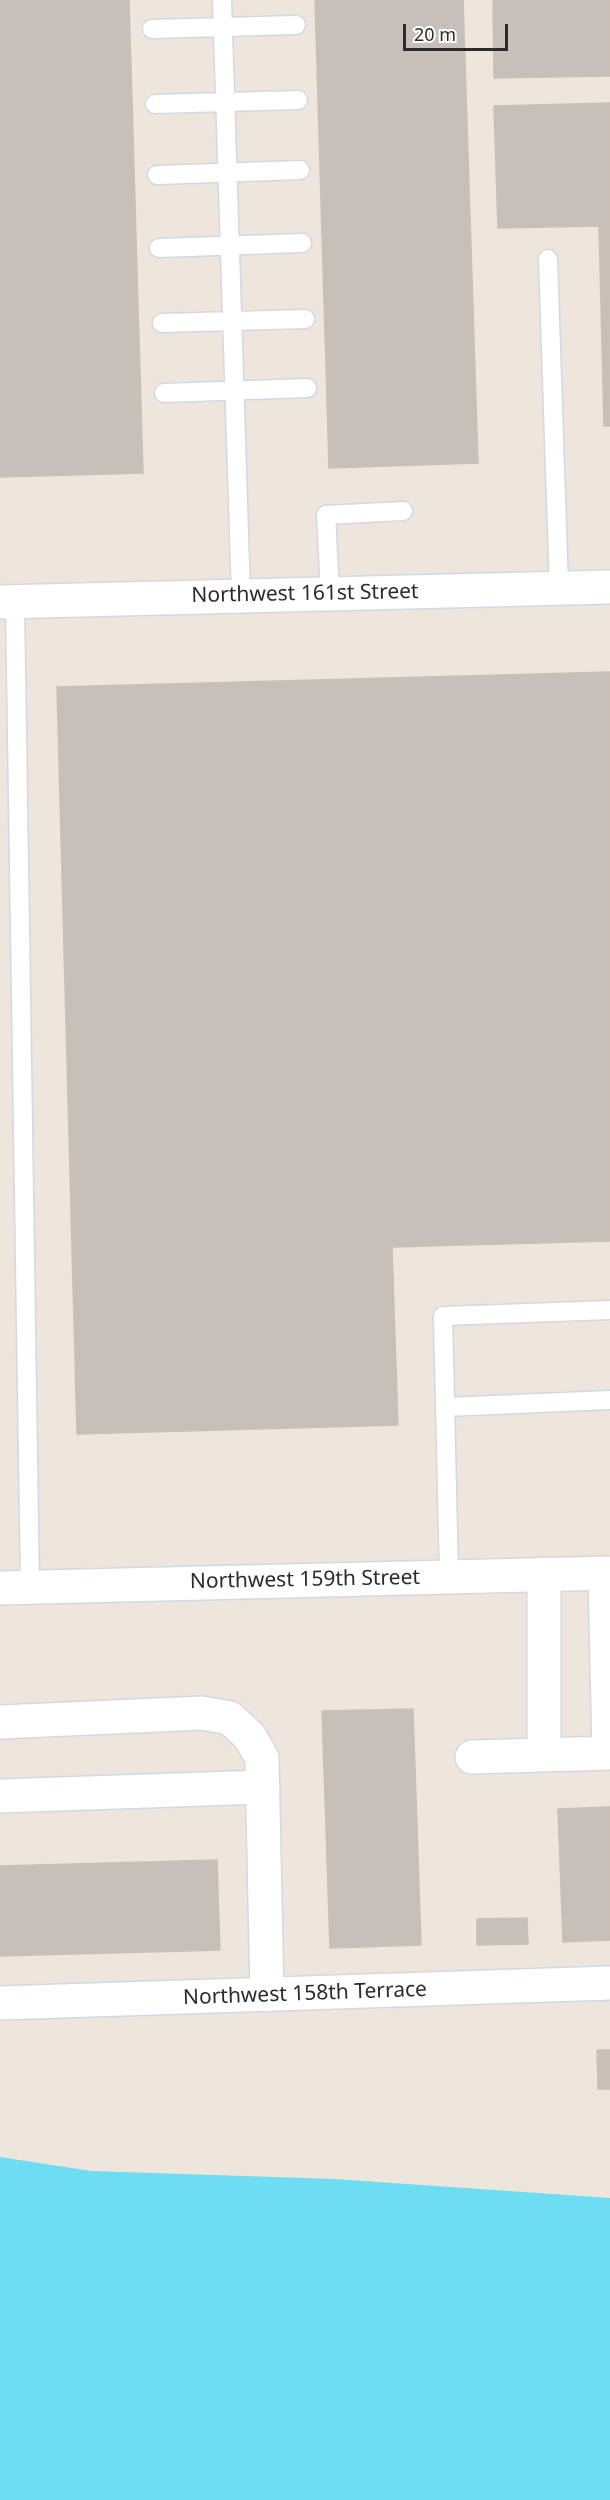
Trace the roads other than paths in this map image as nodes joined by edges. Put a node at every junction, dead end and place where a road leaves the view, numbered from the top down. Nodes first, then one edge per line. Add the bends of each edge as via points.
1 (222, 0) edge
2 (296, 25) dead end
3 (222, 27) junction
4 (152, 29) dead end
5 (298, 100) dead end
6 (225, 102) junction
7 (155, 105) dead end
8 (300, 170) dead end
9 (227, 172) junction
10 (157, 175) dead end
11 (302, 243) dead end
12 (229, 245) junction
13 (159, 248) dead end
14 (548, 259) dead end
15 (305, 319) dead end
16 (232, 321) junction
17 (162, 323) dead end
18 (307, 388) dead end
19 (235, 391) junction
20 (164, 393) dead end
21 (403, 511) dead end
22 (610, 587) edge
23 (559, 588) junction
24 (330, 594) junction
25 (241, 596) junction
26 (7, 602) edge
27 (610, 1310) edge
28 (610, 1400) edge
29 (446, 1407) junction
30 (608, 1573) edge
31 (544, 1574) junction
32 (449, 1576) junction
33 (15, 1587) edge
34 (0, 1722) edge
35 (609, 1753) edge
36 (544, 1755) junction
37 (472, 1757) dead end
38 (263, 1787) junction
39 (0, 1796) edge
40 (610, 1983) edge
41 (267, 1995) junction
42 (0, 2003) edge

1 - 3 lane
2 - 3 lane
3 - 4 lane
3 - 6 lane
5 - 6 lane
6 - 7 lane
6 - 9 lane
8 - 9 lane
9 - 10 lane
9 - 12 lane
11 - 12 lane
12 - 13 lane
12 - 16 lane
14 - 23 lane
15 - 16 lane
16 - 17 lane
16 - 19 lane
18 - 19 lane
19 - 20 lane
19 - 25 lane
21 - 24 lane via 326,515
22 - 23 street, Northwest 161st Street
23 - 24 street, Northwest 161st Street
24 - 25 street, Northwest 161st Street
25 - 26 street, Northwest 161st Street
26 - 33 lane
27 - 29 lane via 443,1316
28 - 29 lane
29 - 32 lane
30 - 31 street, Northwest 159th Street
30 - 35 street
31 - 32 street, Northwest 159th Street
31 - 36 street
32 - 33 street, Northwest 159th Street
34 - 38 street via 202,1713 230,1718 250,1737 262,1758
35 - 36 street
36 - 37 street
38 - 39 street
38 - 41 street
40 - 41 street, Northwest 158th Terrace
41 - 42 street, Northwest 158th Terrace

